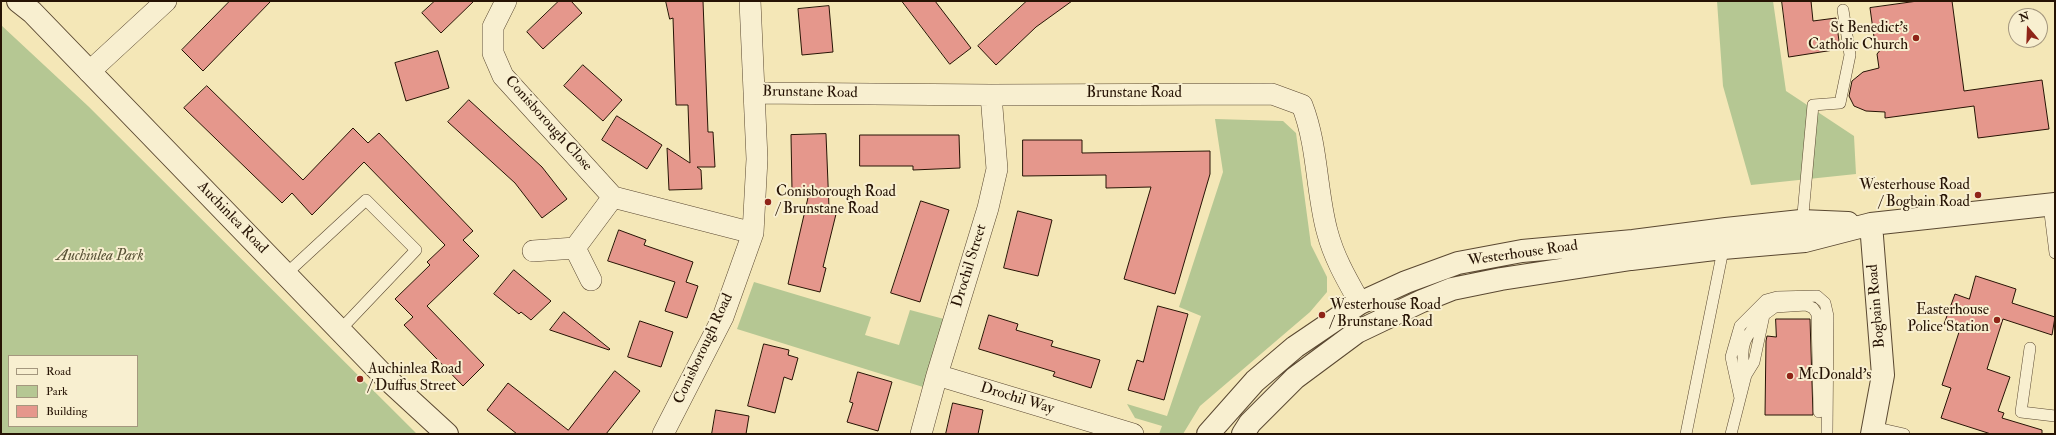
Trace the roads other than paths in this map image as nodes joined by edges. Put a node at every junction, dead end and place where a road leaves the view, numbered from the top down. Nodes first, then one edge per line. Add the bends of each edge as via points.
1 (18, 1) edge
2 (166, 1) edge
3 (506, 1) edge
4 (750, 1) edge
5 (1843, 10) dead end
6 (90, 72) junction
7 (754, 93) junction
8 (991, 95) junction
9 (613, 197) junction
10 (2052, 204) edge
11 (1870, 224) junction
12 (1803, 231) junction
13 (753, 233) junction
14 (1725, 238) junction
15 (575, 248) junction
16 (533, 251) dead end
17 (2055, 254) edge
18 (286, 274) junction
19 (591, 280) dead end
20 (1360, 303) junction
21 (340, 330) junction
22 (2030, 348) dead end
23 (936, 376) junction
24 (1740, 398) junction
25 (2055, 416) edge
26 (1095, 429) edge
27 (1872, 431) edge
28 (447, 434) edge
29 (663, 434) edge
30 (921, 434) edge
31 (1133, 434) edge
32 (1208, 434) edge
33 (1243, 434) edge
34 (1686, 434) edge
35 (1731, 434) edge
36 (1820, 434) edge
37 (1826, 434) edge
38 (1904, 434) edge

1 - 6 street, Auchinlea Road
2 - 6 street
3 - 9 street, Conisborough Close via 493,27 493,54 503,76
4 - 7 street, Conisborough Road
5 - 12 lane via 1850,55 1840,104 1813,106
6 - 18 street, Auchinlea Road
7 - 8 street, Brunstane Road
7 - 13 street, Conisborough Road via 757,159
8 - 20 street, Brunstane Road via 1272,94 1302,105 1312,133 1327,230 1336,260
8 - 23 street, Drochil Street via 997,169 988,208
9 - 13 street
9 - 15 street
10 - 11 street, Westerhouse Road
10 - 17 lane
11 - 12 street, Westerhouse Road
11 - 27 street, Bogbain Road via 1883,375
12 - 14 street, Westerhouse Road
13 - 29 street, Conisborough Road via 723,317
14 - 20 street, Westerhouse Road via 1633,241 1522,251 1458,263 1406,282
14 - 33 street, Westerhouse Road via 1631,259 1501,278 1452,289 1422,301 1357,332 1295,378 1250,423
14 - 34 lane
15 - 16 street
15 - 19 street
18 - 21 street, Auchinlea Road
18 - 21 lane via 366,200 416,250
20 - 32 street, Westerhouse Road via 1295,347 1255,381
21 - 28 street, Auchinlea Road via 386,378
22 - 25 lane via 2021,412
23 - 26 street, Drochil Way
23 - 30 street, Drochil Street
24 - 35 lane
24 - 36 lane via 1746,375 1754,362 1764,315 1774,307 1806,305 1813,308 1817,314
24 - 37 lane via 1731,357 1740,326 1766,300 1777,297 1817,296 1825,303 1828,316
26 - 31 street, Drochil Way
27 - 38 lane

